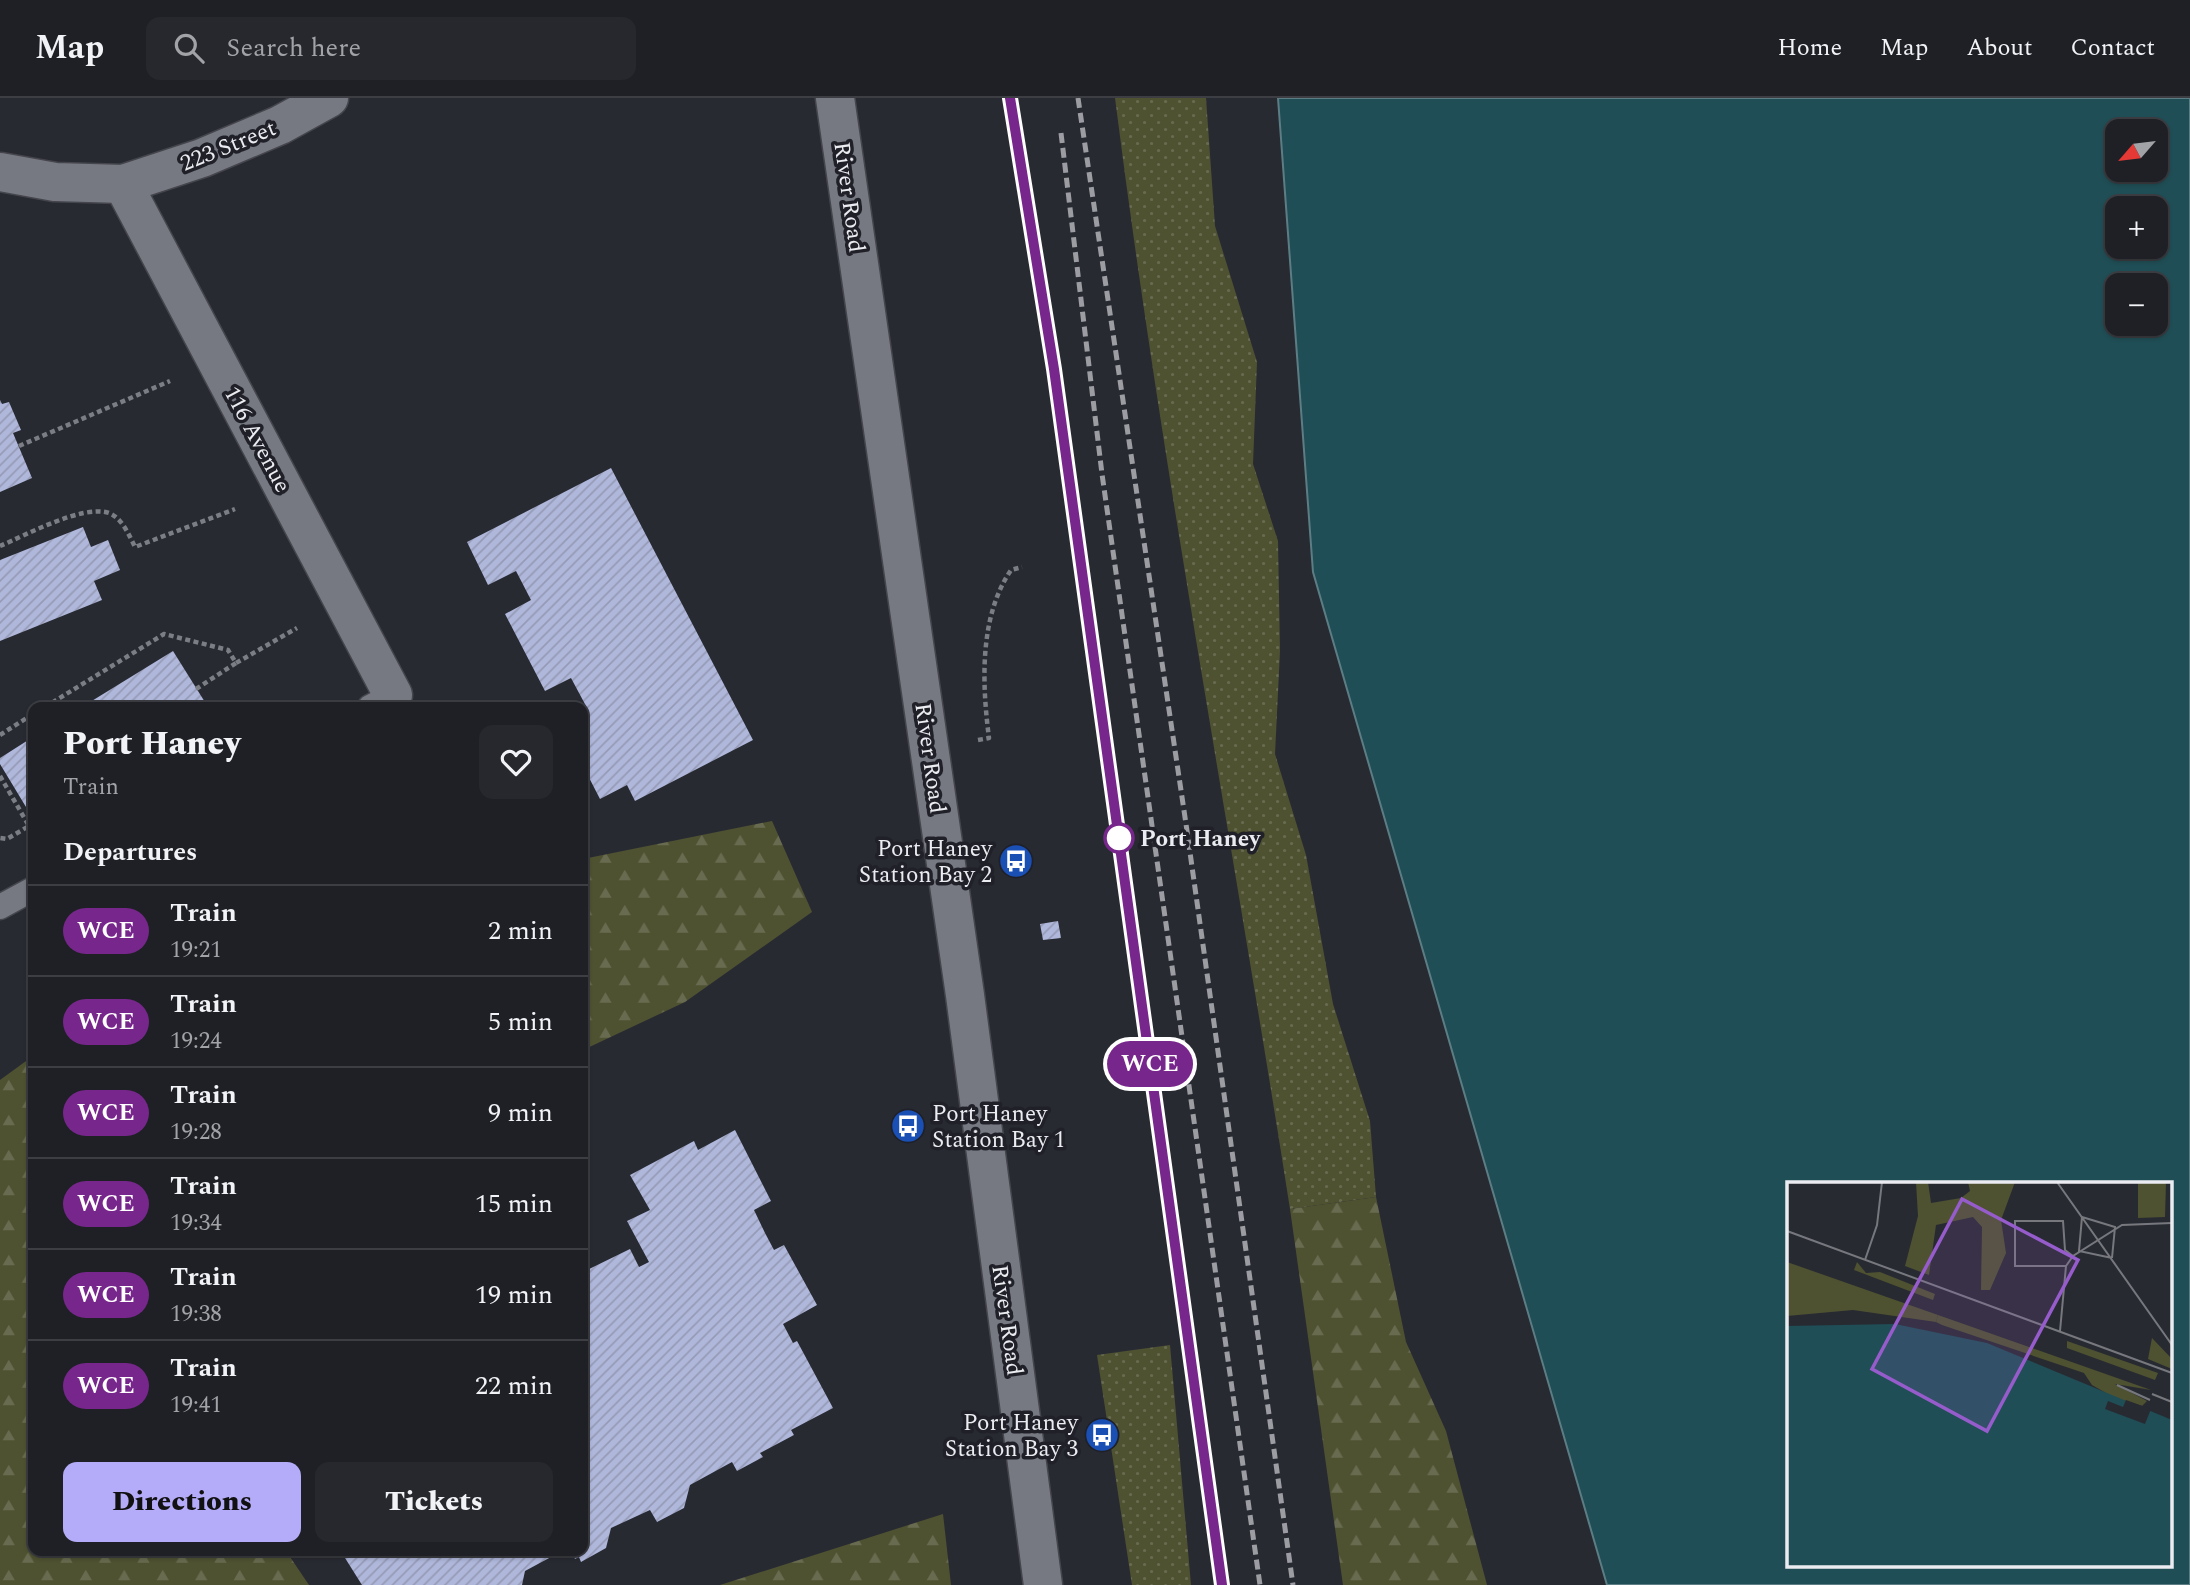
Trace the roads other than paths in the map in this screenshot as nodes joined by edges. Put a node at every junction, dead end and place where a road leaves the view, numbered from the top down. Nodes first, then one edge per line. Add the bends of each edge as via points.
1 (329, 98) edge
2 (835, 98) edge
3 (0, 172) edge
4 (123, 184) junction
5 (381, 701) edge
6 (28, 892) edge
7 (0, 907) edge
8 (1043, 1585) edge

1 - 4 street, 223 Street via 202,158
2 - 8 street, River Road via 963,981
3 - 4 street, 223 Street via 55,182
4 - 5 street, 116 Avenue
6 - 7 lane

